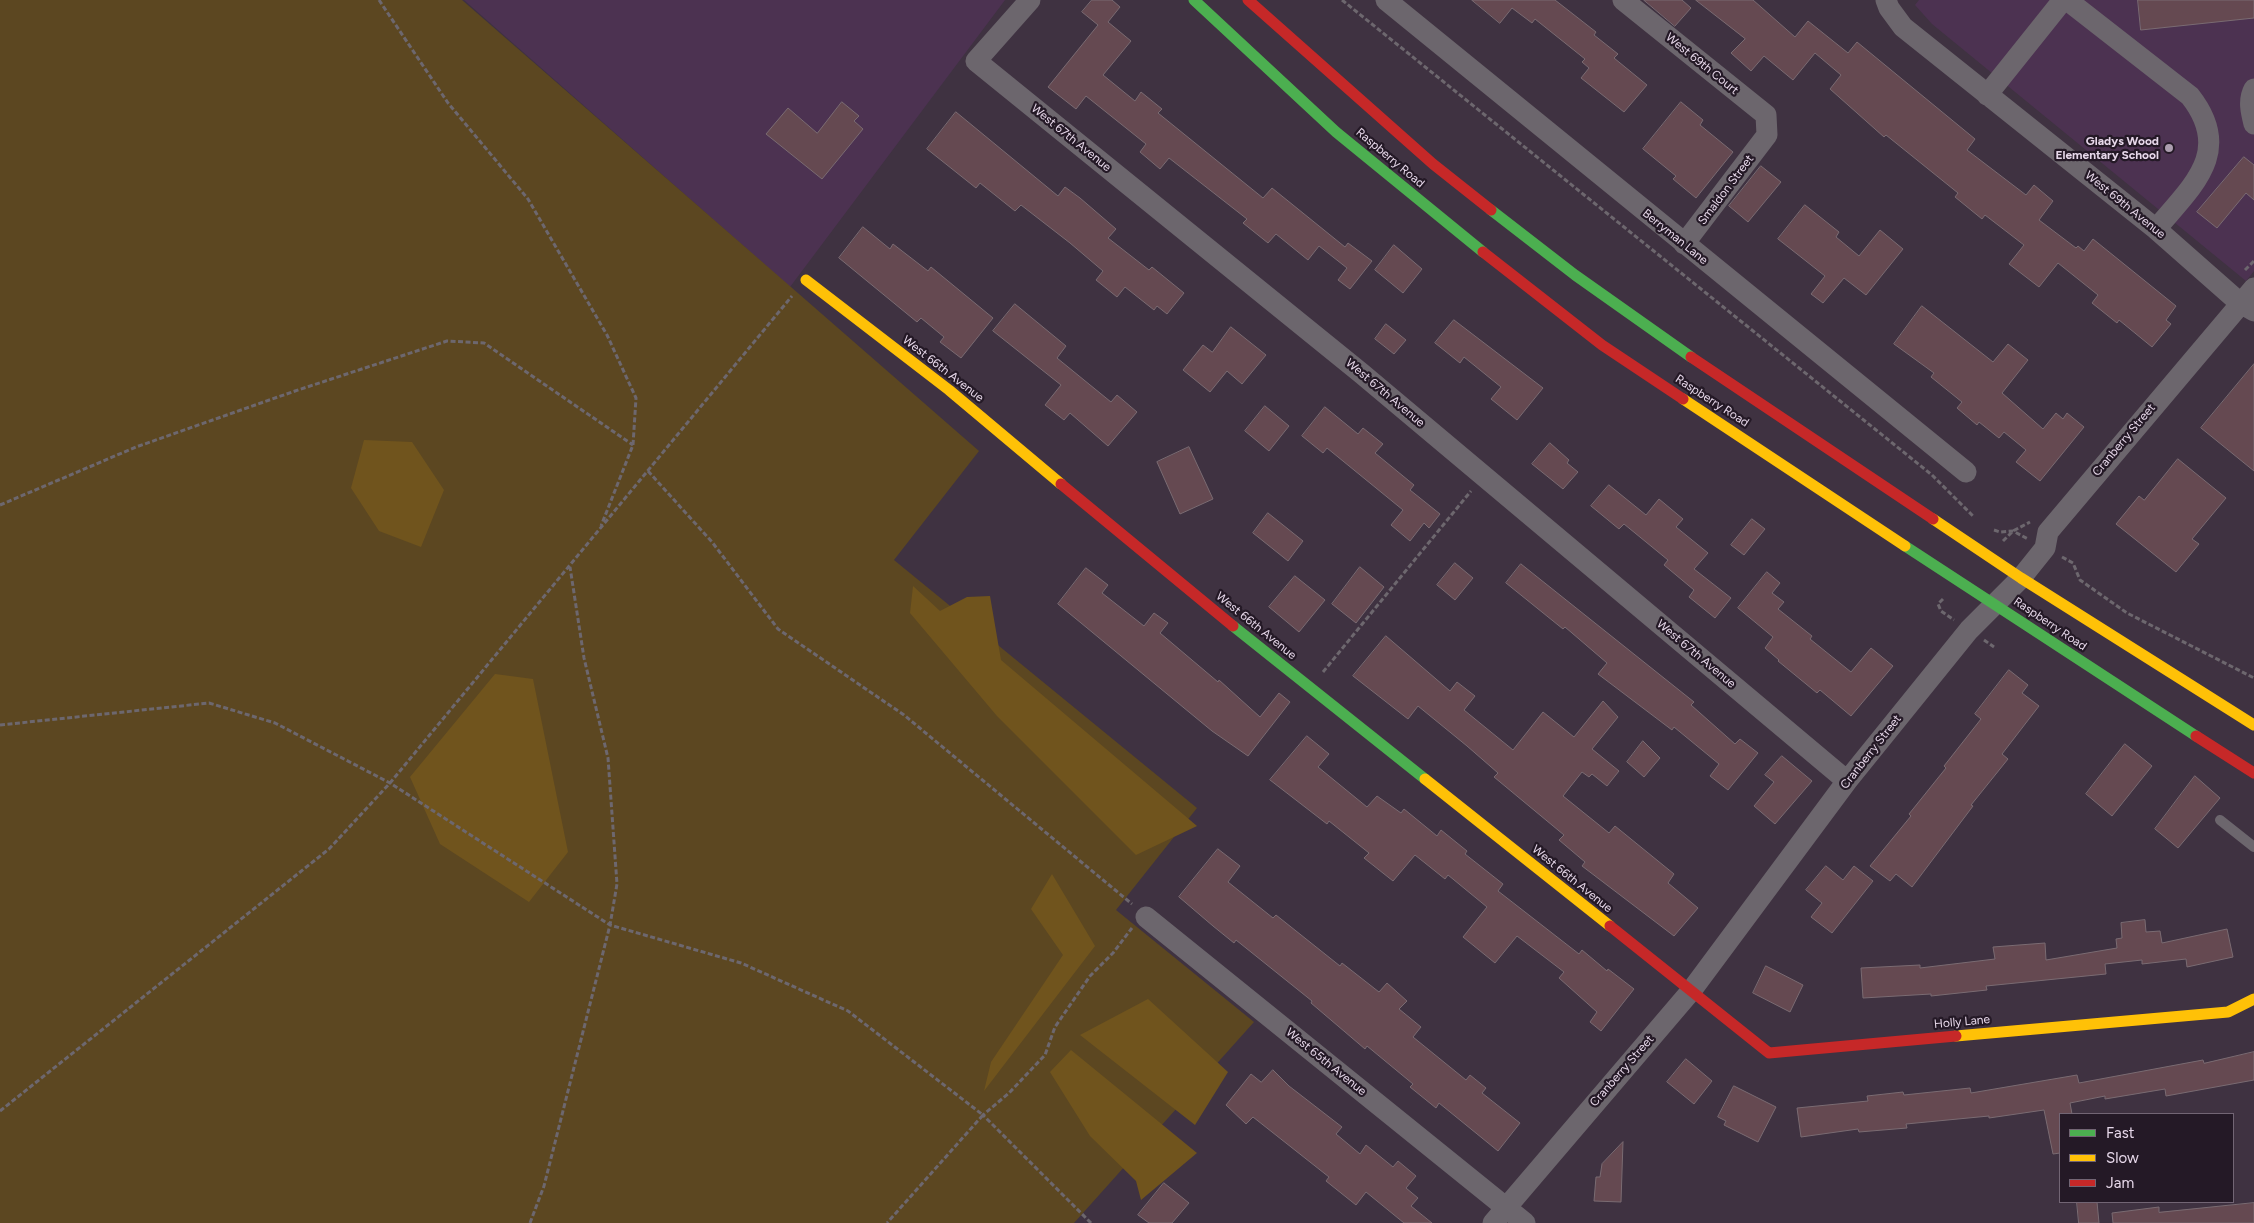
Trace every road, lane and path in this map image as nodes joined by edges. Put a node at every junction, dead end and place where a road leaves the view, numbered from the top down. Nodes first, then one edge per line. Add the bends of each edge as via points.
1 (379, 0) edge
2 (1194, 0) edge
3 (1248, 0) edge
4 (1386, 0) edge
5 (1623, 0) edge
6 (1886, 0) edge
7 (2063, 0) edge
8 (2067, 0) edge
9 (1028, 2) edge
10 (2254, 89) edge
11 (1987, 95) junction
12 (2254, 124) edge
13 (1767, 135) joint
14 (2156, 229) junction
15 (1684, 244) junction
16 (806, 280) joint
17 (2249, 301) edge
18 (633, 445) junction
19 (648, 470) junction
20 (1966, 472) dead end
21 (1484, 476) junction
22 (0, 505) edge
23 (600, 529) junction
24 (570, 566) junction
25 (2021, 578) junction
26 (1994, 603) junction
27 (1310, 688) junction
28 (0, 725) edge
29 (2254, 725) edge
30 (2254, 773) edge
31 (1847, 781) junction
32 (390, 783) junction
33 (2220, 820) dead end
34 (2254, 846) edge
35 (1146, 917) junction
36 (610, 924) junction
37 (1691, 991) junction
38 (2254, 999) edge
39 (0, 1111) edge
40 (983, 1115) junction
41 (1499, 1215) edge
42 (530, 1223) edge
43 (887, 1223) edge
44 (1092, 1223) edge
45 (1525, 1223) edge

1 - 18 path via 448,103 528,199 607,335 636,398
2 - 26 main road, Raspberry Road via 1336,132 1602,345
3 - 25 main road, Raspberry Road via 1433,164 1575,275 1685,353
4 - 15 street, Berryman Lane
5 - 13 street, West 69th Court via 1766,115
6 - 11 street, West 69th Avenue via 1888,8 1903,27
7 - 11 street
8 - 14 street via 2190,96 2206,122 2211,139 2208,157 2192,185
9 - 21 street, West 67th Avenue via 976,61
10 - 12 street via 2250,111
11 - 14 street, West 69th Avenue
13 - 15 street, Smaldon Street
14 - 17 street, West 69th Avenue
15 - 20 street, Berryman Lane
16 - 19 path
16 - 27 main road, West 66th Avenue via 949,390
17 - 25 street, Cranberry Street via 2048,532 2045,548
18 - 22 path via 484,343 448,341 136,448
18 - 23 path
19 - 23 path
19 - 35 path via 712,542 778,629 904,715
21 - 27 path
21 - 31 street, West 67th Avenue
23 - 24 path
24 - 32 path
24 - 36 path via 584,658 608,758 617,884
25 - 26 street, Cranberry Street
25 - 29 main road, Raspberry Road
26 - 30 main road, Raspberry Road
26 - 31 street, Cranberry Street
27 - 37 main road, West 66th Avenue
28 - 32 path via 209,703 275,723
31 - 37 street, Cranberry Street
32 - 36 path
32 - 39 path via 329,850
33 - 34 lane
35 - 40 path via 1137,922 1090,976 1055,1027 1045,1056
35 - 41 street, West 65th Avenue
36 - 40 path via 742,963 848,1011
36 - 42 path via 544,1186
37 - 38 main road, Holly Lane via 1769,1053 2228,1012
37 - 41 street, Cranberry Street
40 - 43 path
40 - 44 path
41 - 45 street, West 65th Avenue

